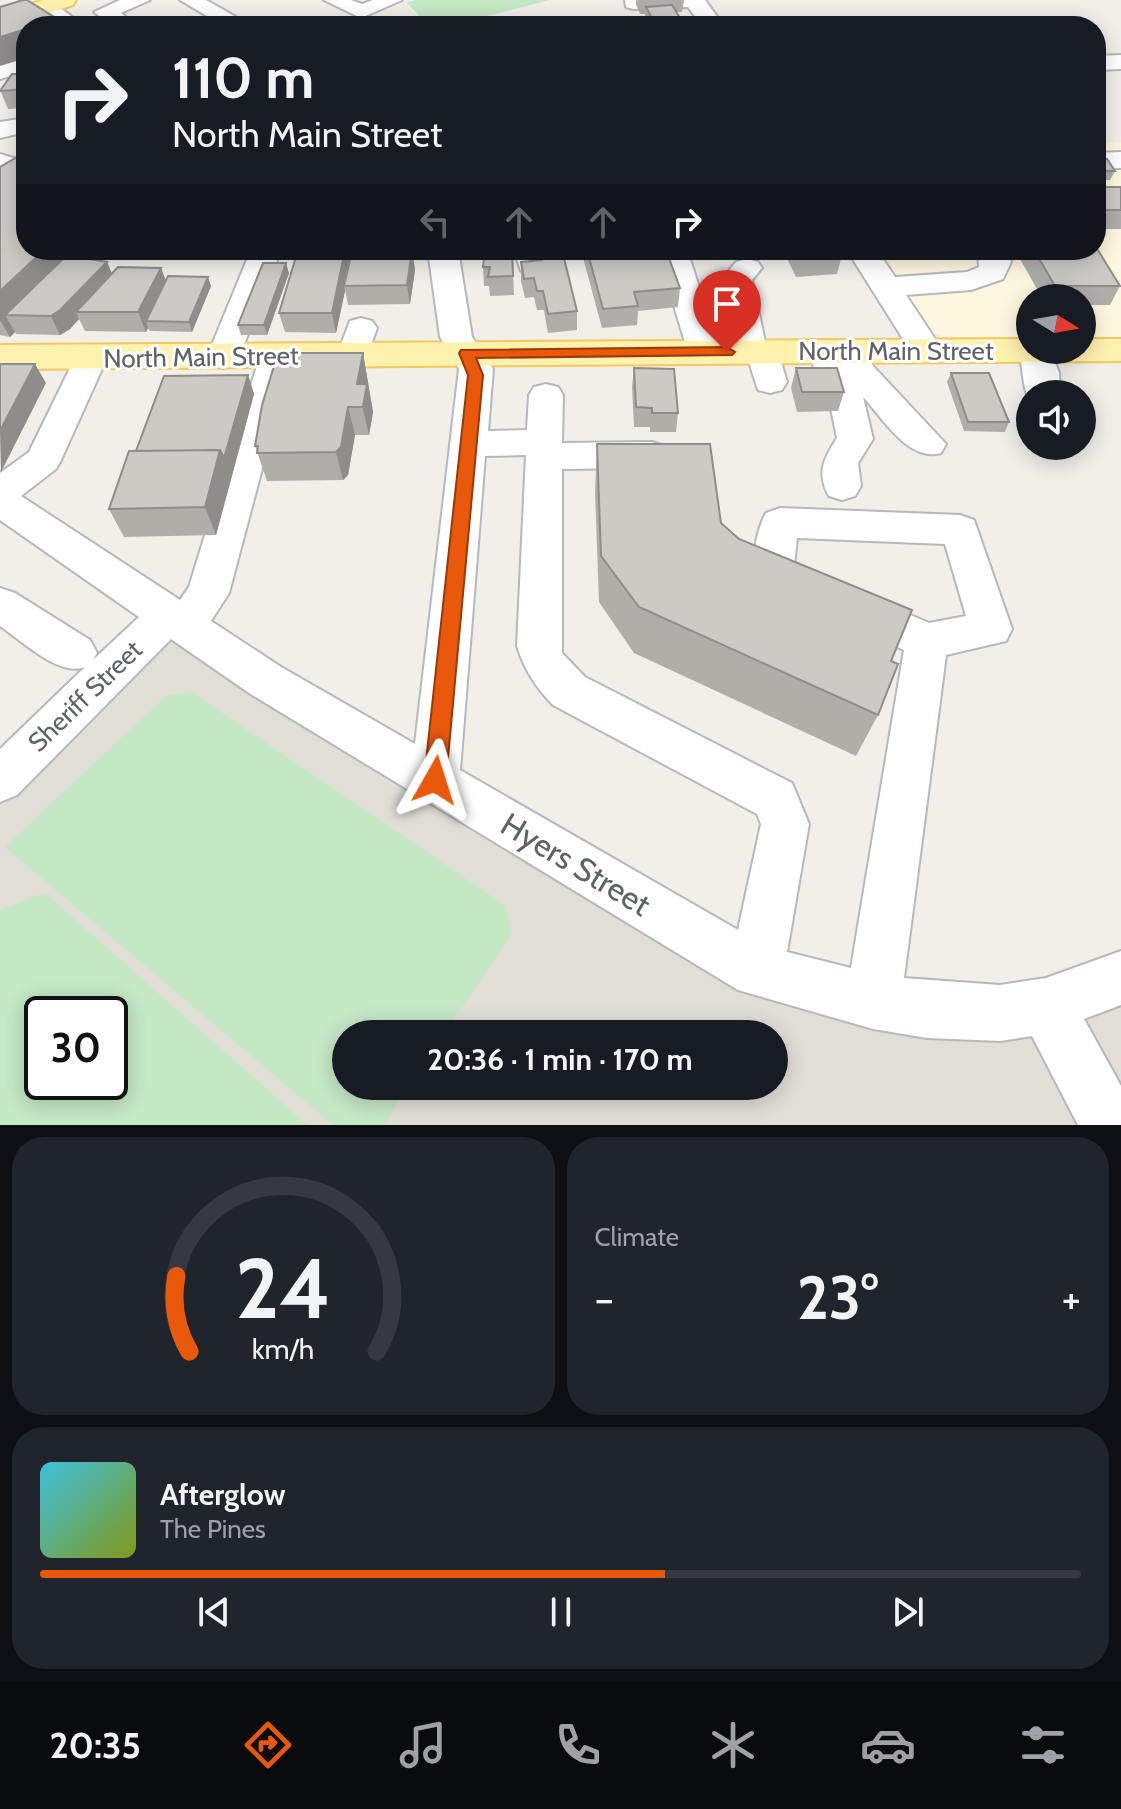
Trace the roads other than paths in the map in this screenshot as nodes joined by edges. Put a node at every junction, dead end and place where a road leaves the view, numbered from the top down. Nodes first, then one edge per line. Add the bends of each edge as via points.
1 (140, 0) edge
2 (190, 0) edge
3 (334, 0) edge
4 (694, 0) edge
5 (51, 2) edge
6 (633, 3) dead end
7 (398, 13) edge
8 (17, 16) edge
9 (111, 16) edge
10 (221, 16) edge
11 (262, 260) edge
12 (444, 260) edge
13 (675, 260) edge
14 (868, 260) edge
15 (996, 260) edge
16 (747, 268) dead end
17 (885, 287) junction
18 (1096, 350) edge
19 (1121, 350) edge
20 (927, 351) junction
21 (1016, 351) edge
22 (704, 352) junction
23 (837, 352) junction
24 (466, 353) junction
25 (276, 356) junction
26 (0, 357) edge
27 (223, 357) junction
28 (91, 358) junction
29 (761, 362) junction
30 (546, 395) dead end
31 (468, 444) junction
32 (928, 444) dead end
33 (544, 449) junction
34 (654, 455) edge
35 (842, 486) dead end
36 (6, 513) edge
37 (0, 605) edge
38 (177, 619) junction
39 (927, 641) junction
40 (75, 653) dead end
41 (8, 758) edge
42 (435, 780) junction
43 (757, 971) junction
44 (1121, 978) edge
45 (873, 1001) junction
46 (1046, 1006) junction
47 (1110, 1125) edge

1 - 9 street via 105,12
2 - 10 street
3 - 7 street via 361,12
4 - 6 street
5 - 8 main road
11 - 27 street
12 - 24 street via 456,337
13 - 22 street
14 - 17 street
15 - 17 street via 992,273 971,281
16 - 29 street via 737,279
17 - 20 street
18 - 19 main road, North Main Street
20 - 21 main road, North Main Street
20 - 23 main road, North Main Street
22 - 24 main road, North Main Street
22 - 29 main road, North Main Street
23 - 29 main road, North Main Street
23 - 32 street
23 - 35 street via 832,374 845,393 855,439 840,463
24 - 25 main road, North Main Street via 357,342
24 - 31 street via 476,369
25 - 27 main road, North Main Street
25 - 38 street, Sheriff Street via 208,593
26 - 28 main road, North Main Street
27 - 28 main road, North Main Street
28 - 36 street via 43,460
30 - 33 street
31 - 33 street
31 - 42 street
33 - 34 street
33 - 43 street via 538,646 552,676 569,691 775,799 782,810 784,836
36 - 38 street, Hyers Street
37 - 40 street
38 - 41 street, Sheriff Street
38 - 42 street, Hyers Street via 265,680
39 - 39 street via 773,573 780,523 960,530 991,629
39 - 45 street
42 - 43 street, Hyers Street
43 - 45 street, Hyers Street
44 - 46 street, Hyers Street
45 - 46 street, Hyers Street via 1000,1013
46 - 47 street

